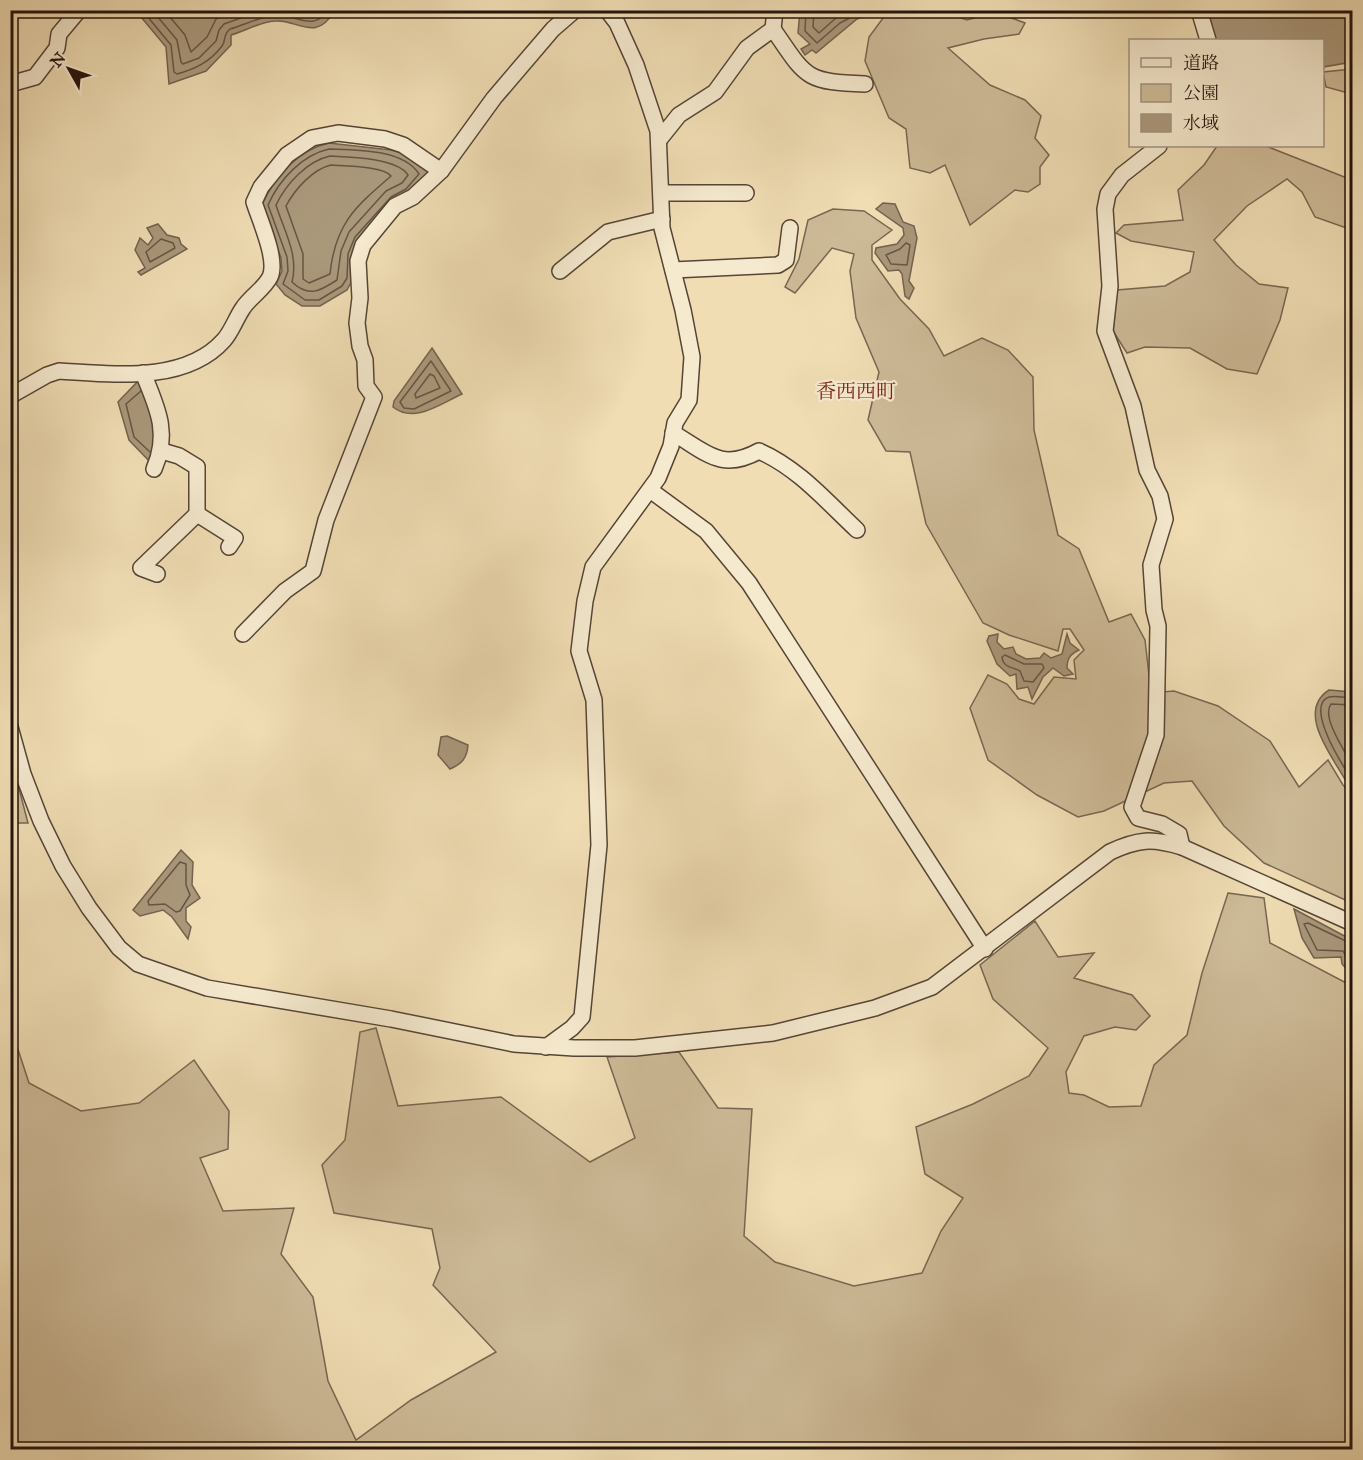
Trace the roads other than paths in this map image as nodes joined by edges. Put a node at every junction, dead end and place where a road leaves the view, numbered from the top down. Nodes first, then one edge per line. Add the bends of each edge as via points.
1 (80, 10) edge
2 (575, 10) edge
3 (607, 10) edge
4 (775, 10) edge
5 (1199, 10) edge
6 (773, 29) junction
7 (1208, 39) edge
8 (10, 84) edge
9 (865, 84) dead end
10 (659, 140) junction
11 (1158, 147) edge
12 (441, 171) junction
13 (661, 192) junction
14 (746, 194) dead end
15 (662, 219) junction
16 (790, 228) dead end
17 (673, 270) junction
18 (560, 271) dead end
19 (143, 373) junction
20 (10, 396) edge
21 (673, 433) junction
22 (162, 451) junction
23 (154, 469) dead end
24 (650, 490) junction
25 (197, 514) junction
26 (857, 530) dead end
27 (229, 547) dead end
28 (157, 574) dead end
29 (243, 634) dead end
30 (10, 727) edge
31 (1182, 847) junction
32 (1353, 923) edge
33 (985, 949) junction
34 (546, 1047) junction

1 - 8 street via 59,34 57,48 35,77
2 - 12 street via 553,29 494,98
3 - 10 street via 636,65
4 - 6 street
5 - 7 street
6 - 9 street via 802,72 827,83
6 - 10 street via 747,48 714,92 679,115
10 - 13 street
11 - 31 street via 1122,175 1108,194 1105,209 1110,286 1105,331 1133,405 1147,470 1160,496 1165,519 1151,566 1158,634 1156,735 1132,807 1138,818 1162,824 1179,834
12 - 19 street via 385,139 338,133 312,138 287,155 254,202 273,263 270,278 244,306 225,339 204,357
12 - 29 street via 413,197 395,206 363,245 358,261 357,323 366,386 374,397 326,520 313,571 285,591
13 - 14 street
13 - 15 street
15 - 17 street
15 - 18 street via 608,232
16 - 17 street via 786,260 778,265
17 - 21 street via 692,357 689,400
19 - 20 street via 59,371
19 - 22 street via 156,405
21 - 24 street via 672,446
21 - 26 street via 722,460 735,462 759,451 775,458
22 - 23 street
22 - 25 street via 197,467
24 - 33 street via 706,531 749,583
24 - 34 street via 593,567 585,601 579,651 594,700 599,845 582,1017
25 - 27 street via 235,538
25 - 28 street via 141,568
30 - 34 street via 23,774 63,866 119,948 138,964 207,988
31 - 32 street
31 - 33 street via 1157,839 1131,843 1110,852
33 - 34 street via 932,987 875,1008 773,1033 635,1048

